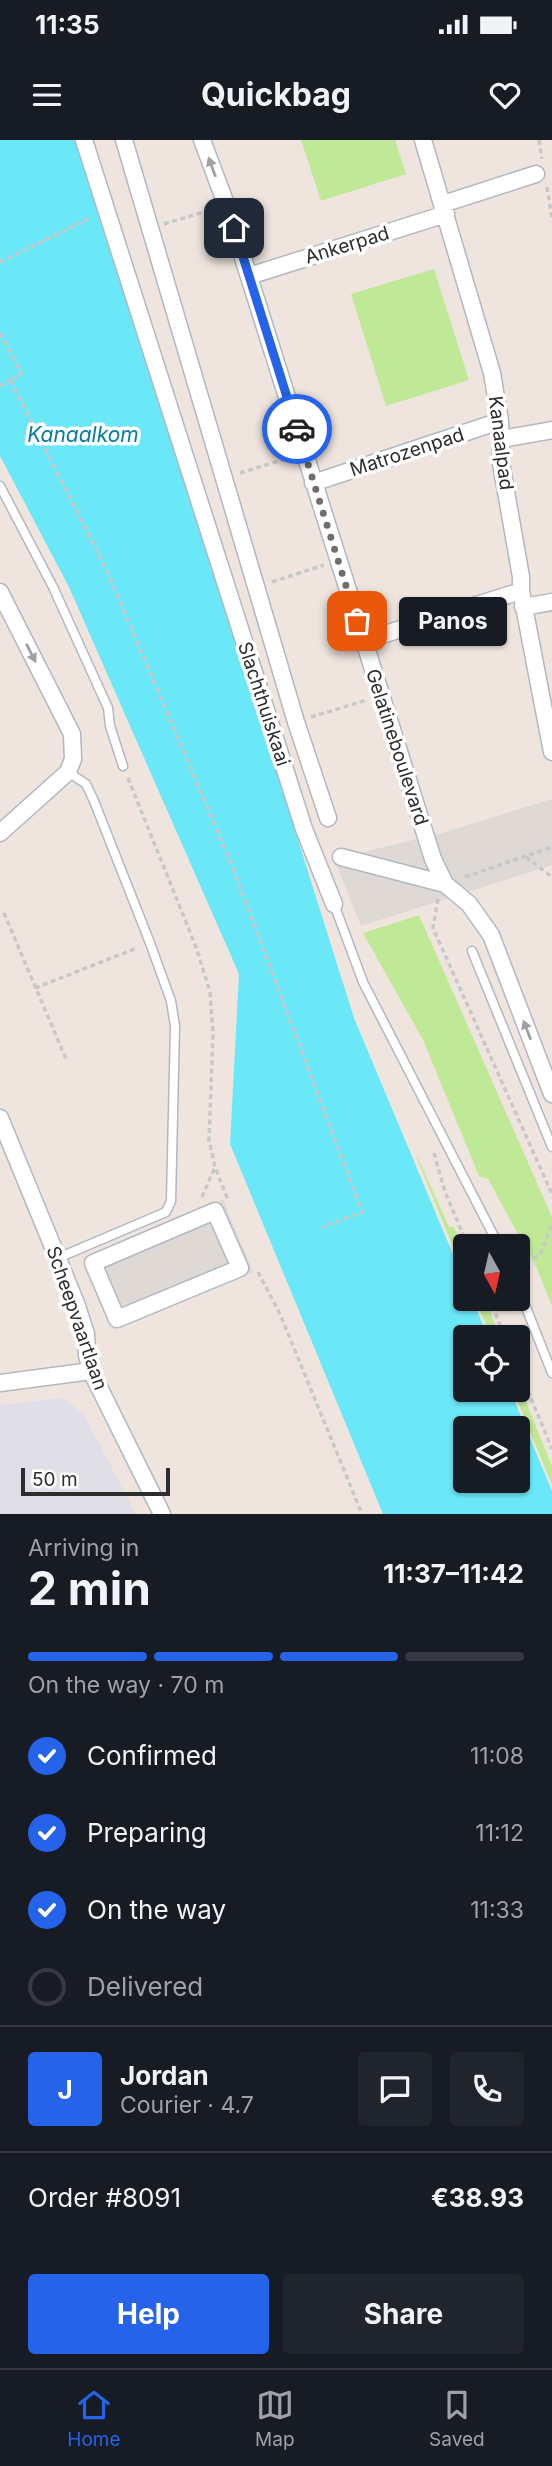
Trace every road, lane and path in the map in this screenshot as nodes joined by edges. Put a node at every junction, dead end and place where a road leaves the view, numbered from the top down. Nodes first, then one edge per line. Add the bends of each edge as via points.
1 (84, 140) edge
2 (124, 140) edge
3 (202, 140) edge
4 (423, 140) edge
5 (536, 174) dead end
6 (444, 209) junction
7 (205, 211) dead end
8 (164, 225) dead end
9 (96, 230) dead end
10 (0, 262) edge
11 (248, 276) junction
12 (0, 333) edge
13 (10, 380) junction
14 (0, 386) edge
15 (500, 421) junction
16 (552, 430) edge
17 (502, 439) junction
18 (283, 460) dead end
19 (242, 472) dead end
20 (313, 484) junction
21 (0, 486) edge
22 (308, 570) dead end
23 (273, 581) dead end
24 (0, 592) edge
25 (522, 599) junction
26 (552, 602) edge
27 (363, 641) junction
28 (349, 705) dead end
29 (304, 719) dead end
30 (552, 752) edge
31 (123, 766) joint
32 (68, 772) junction
33 (328, 818) dead end
34 (0, 832) edge
35 (552, 847) edge
36 (525, 856) junction
37 (341, 857) dead end
38 (552, 877) edge
39 (444, 884) junction
40 (334, 904) joint
41 (4, 913) dead end
42 (150, 943) junction
43 (472, 951) dead end
44 (35, 988) junction
45 (66, 1059) dead end
46 (552, 1094) edge
47 (0, 1118) edge
48 (432, 1145) dead end
49 (552, 1147) edge
50 (215, 1167) junction
51 (552, 1194) edge
52 (230, 1203) dead end
53 (192, 1221) junction
54 (552, 1224) edge
55 (322, 1227) dead end
56 (463, 1234) edge
57 (493, 1234) edge
58 (58, 1258) junction
59 (530, 1260) edge
60 (254, 1263) dead end
61 (527, 1311) edge
62 (91, 1371) junction
63 (552, 1373) edge
64 (0, 1383) edge
65 (530, 1396) edge
66 (552, 1449) edge
67 (162, 1514) edge
68 (362, 1514) edge

1 - 40 street, Slachthuiskaai via 304,829
2 - 33 street, Slachthuiskaai
11 -> 3 street, Gelatineboulevard
4 - 6 street, Kanaalpad
5 - 6 street, Ankerpad
6 - 11 street, Ankerpad
6 - 15 street, Kanaalpad via 492,373
7 - 8 path
9 - 10 path via 92,216
11 - 20 street, Gelatineboulevard
12 - 13 path via 21,374
13 - 14 path
13 - 55 path via 107,571 230,861 362,1212
15 - 17 street, Kanaalpad
15 - 20 street, Matrozenpad
16 - 17 street
17 - 25 street, Kanaalpad via 501,463
18 - 19 path
20 - 27 street, Gelatineboulevard
21 - 31 lane via 108,708
22 - 23 path
24 -> 32 street via 72,734 73,759
25 - 26 street
25 - 27 street
25 - 30 street, Kanaalpad
27 - 39 street, Gelatineboulevard
28 - 29 path
31 - 50 path via 210,992 209,1140
32 - 34 street
32 - 42 lane via 86,784
35 - 36 path
36 - 38 path
36 - 39 path
37 - 39 street
46 -> 39 street, Gelatineboulevard via 491,935 469,904
39 - 51 path via 433,928
40 - 57 lane, Slachthuiskaai via 363,982
41 - 44 path
42 - 44 path
42 - 58 lane via 171,1000 175,1026 171,1201 166,1212
43 - 49 lane
44 - 45 path
47 - 58 street, Scheepvaartlaan
48 - 56 path
50 - 52 path
50 - 53 path
53 - 53 street via 215,1211 240,1268 117,1319 93,1263
54 - 59 path via 540,1255
58 - 62 street, Scheepvaartlaan via 86,1334
60 - 68 path via 280,1314
61 - 63 lane
62 - 64 street
62 - 67 street, Scheepvaartlaan
65 - 66 path

